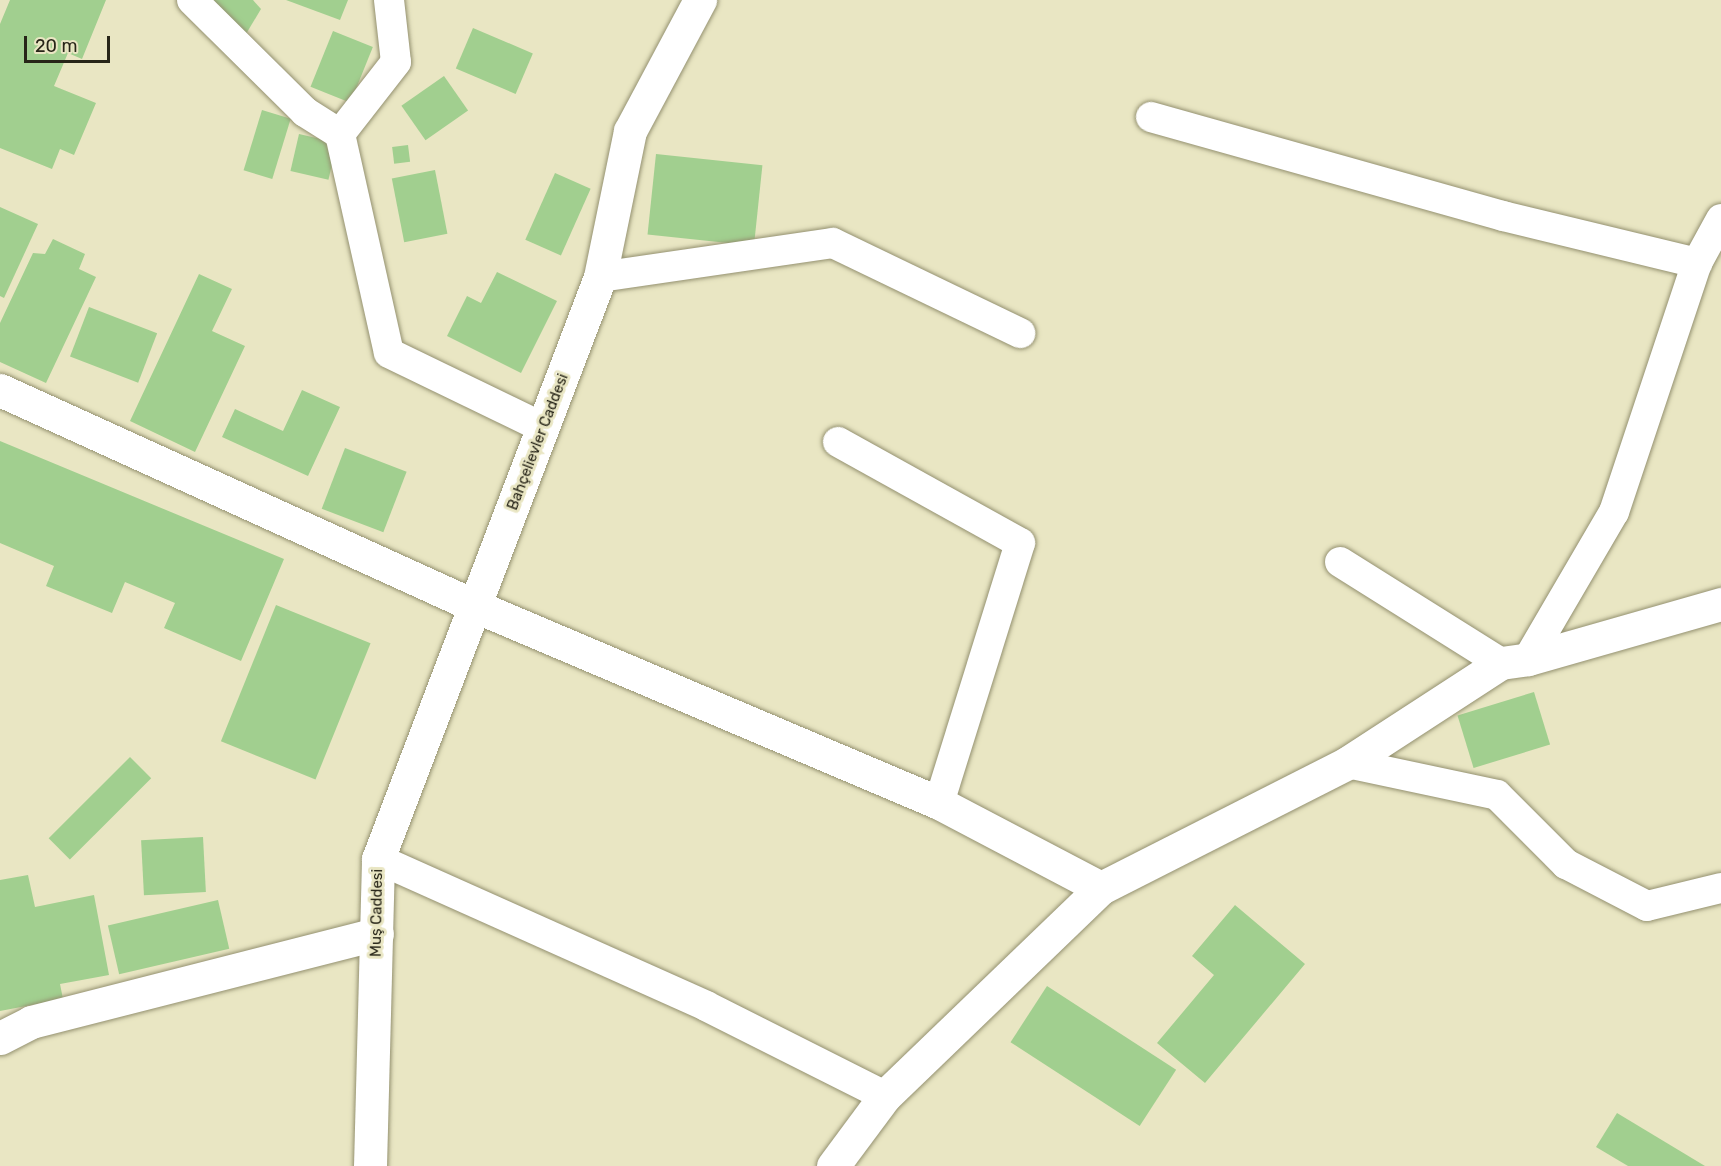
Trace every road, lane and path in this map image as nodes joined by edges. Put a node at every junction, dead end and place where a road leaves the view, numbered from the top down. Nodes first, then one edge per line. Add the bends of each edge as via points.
1 (192, 0) edge
2 (389, 0) edge
3 (700, 0) edge
4 (1151, 117) dead end
5 (340, 134) junction
6 (1721, 219) edge
7 (1697, 262) junction
8 (600, 277) junction
9 (1020, 333) dead end
10 (0, 390) edge
11 (544, 428) junction
12 (838, 442) dead end
13 (1341, 562) dead end
14 (1721, 604) edge
15 (476, 606) junction
16 (1514, 661) junction
17 (1347, 763) junction
18 (939, 802) junction
19 (378, 859) junction
20 (1101, 888) junction
21 (1721, 888) edge
22 (377, 934) junction
23 (0, 1038) edge
24 (885, 1096) junction
25 (370, 1166) edge
26 (833, 1166) edge

1 - 5 street via 305,112
2 - 5 street via 396,62
3 - 8 main road, Bahçelievler Caddesi via 630,131
4 - 7 street via 1503,216
5 - 11 street via 389,353
6 - 7 street
7 - 16 street via 1614,512
8 - 9 street via 833,243
8 - 11 main road, Bahçelievler Caddesi
10 - 15 main road
11 - 15 main road, Bahçelievler Caddesi
12 - 18 street via 1020,543
13 - 16 street
14 - 16 main road
15 - 18 main road
15 - 19 main road, Muş Caddesi
16 - 17 main road
17 - 20 main road
17 - 21 street via 1497,795 1566,864 1647,906
18 - 20 main road
19 - 22 main road, Muş Caddesi
19 - 24 street via 706,1006
20 - 24 main road
22 - 23 main road via 31,1022
22 - 25 main road, Muş Caddesi
24 - 26 main road

